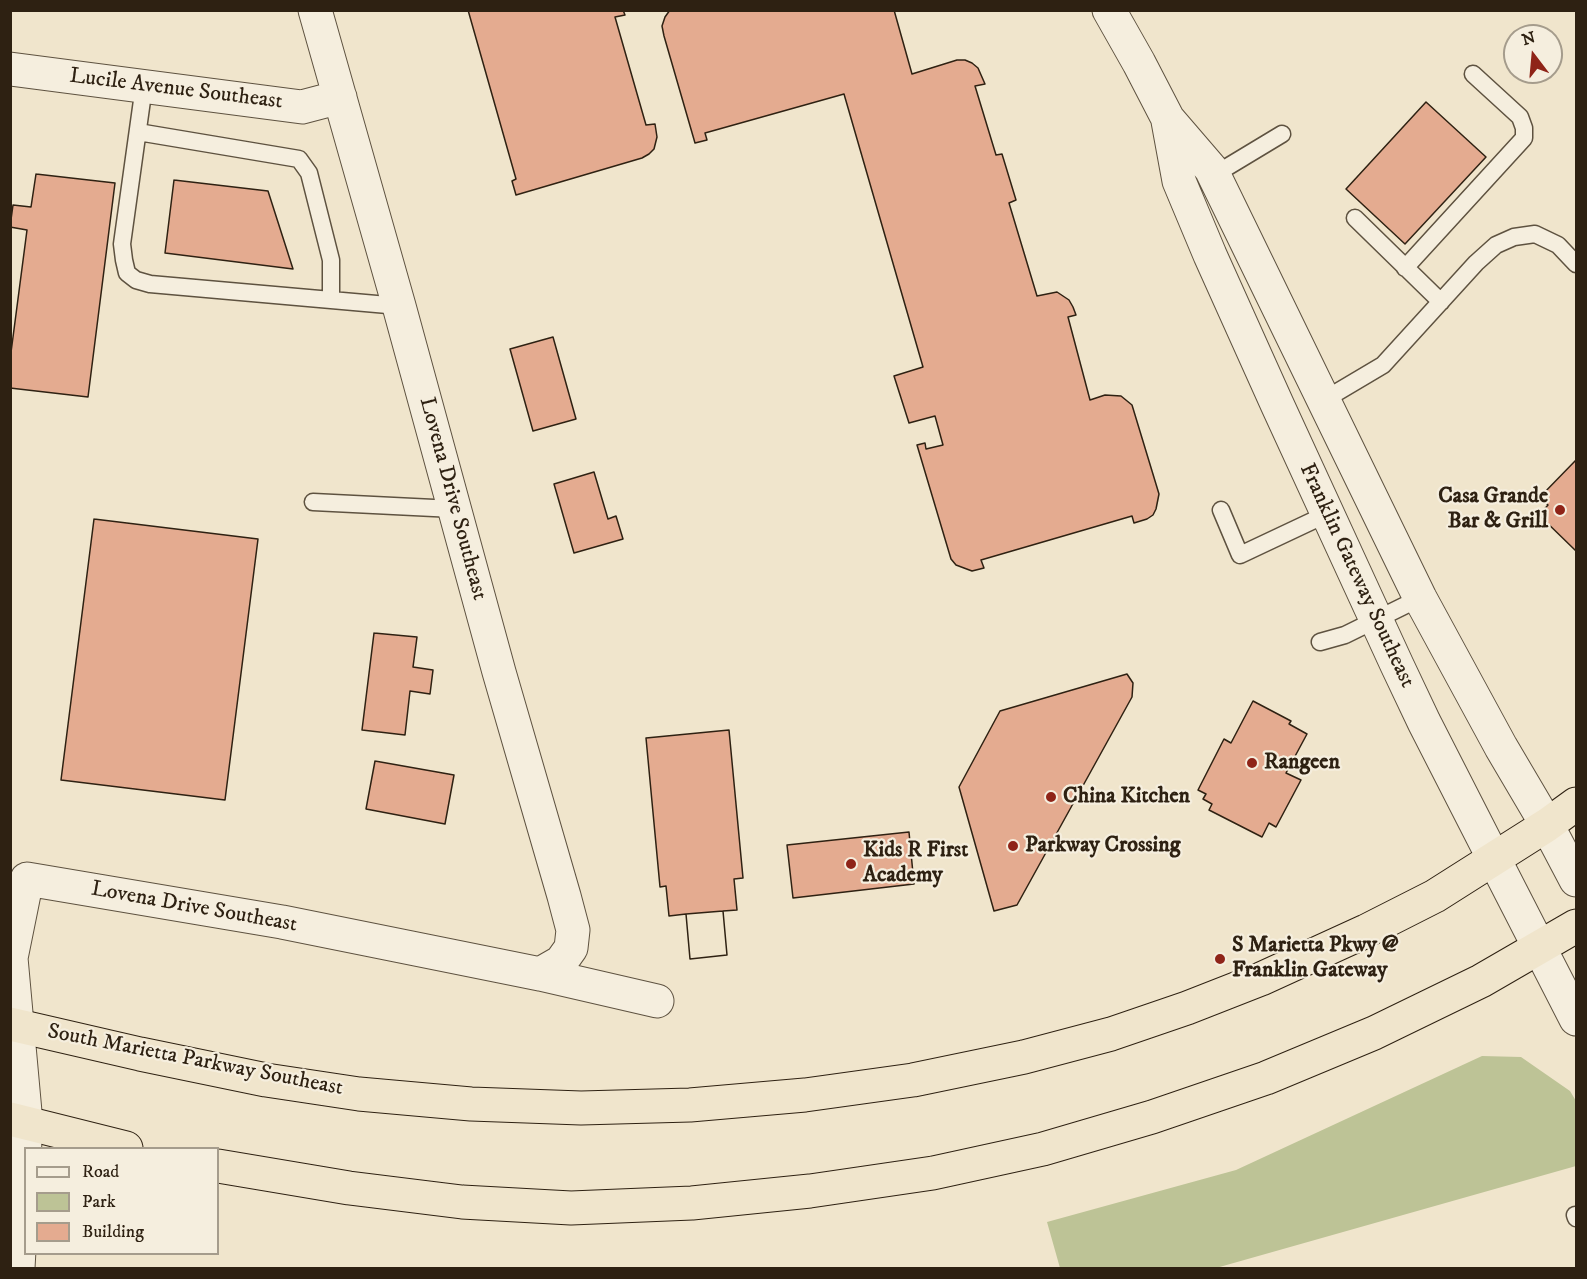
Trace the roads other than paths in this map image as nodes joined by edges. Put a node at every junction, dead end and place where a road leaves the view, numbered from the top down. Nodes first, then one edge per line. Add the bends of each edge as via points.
1 (315, 10) edge
2 (1109, 10) edge
3 (10, 69) edge
4 (1473, 74) dead end
5 (144, 86) junction
6 (340, 97) junction
7 (1168, 119) junction
8 (138, 132) junction
9 (1282, 134) dead end
10 (1214, 175) junction
11 (1356, 218) dead end
12 (1576, 264) edge
13 (1405, 268) junction
14 (331, 300) junction
15 (1441, 302) junction
16 (399, 306) junction
17 (1324, 400) junction
18 (313, 502) dead end
19 (454, 509) junction
20 (1221, 510) dead end
21 (1327, 514) junction
22 (1420, 598) junction
23 (1376, 619) junction
24 (1320, 642) dead end
25 (1576, 804) edge
26 (1546, 825) junction
27 (1494, 859) junction
28 (19, 878) edge
29 (1576, 880) edge
30 (1576, 926) edge
31 (1540, 947) junction
32 (540, 974) junction
33 (657, 1001) dead end
34 (1576, 1019) edge
35 (13, 1024) edge
36 (18, 1121) edge
37 (118, 1147) edge
38 (219, 1166) edge
39 (18, 1269) edge

1 - 6 street, Lovena Drive Southeast
2 - 7 street, Franklin Gateway Southeast
3 - 5 street, Lucile Avenue Southeast
4 - 13 lane via 1520,117 1524,138
5 - 6 street, Lucile Avenue Southeast via 302,107
5 - 8 lane
6 - 16 street, Lovena Drive Southeast
7 - 10 street, Franklin Gateway Southeast
7 - 21 street, Franklin Gateway Southeast via 1179,181
8 - 14 lane via 299,159 309,172 331,260
8 - 14 lane via 122,244 127,273 150,285
9 - 10 lane
10 - 17 street, Franklin Gateway Southeast
11 - 13 lane
12 - 15 lane via 1558,245 1535,234 1514,237 1496,245
13 - 15 lane
14 - 16 lane
15 - 17 lane via 1383,365
16 - 19 street, Lovena Drive Southeast
17 - 22 street, Franklin Gateway Southeast
18 - 19 lane
19 - 32 street, Lovena Drive Southeast via 573,930 571,948 561,962
20 - 21 lane via 1240,555
21 - 23 street, Franklin Gateway Southeast
22 - 23 lane
22 - 26 street, Franklin Gateway Southeast
23 - 24 lane via 1345,635
23 - 27 street, Franklin Gateway Southeast
25 - 26 highway, South Marietta Parkway Southeast
26 - 27 highway, South Marietta Parkway Southeast
26 - 29 street, Franklin Gateway Southeast
27 - 31 street, Franklin Gateway Southeast
27 - 35 highway, South Marietta Parkway Southeast via 1366,932 1261,979 1111,1034 913,1080 804,1095 690,1105 581,1108 359,1094 267,1080
28 - 32 street, Lovena Drive Southeast via 282,922
28 - 35 street, Lovena Drive Southeast via 10,958
30 - 31 highway
31 - 34 street, Franklin Gateway Southeast
31 - 38 highway via 1481,981 1374,1033 1266,1078 1043,1149 933,1173 692,1203 571,1208 462,1202
32 - 33 street, Lovena Drive Southeast
35 - 36 street, Lovena Drive Southeast
36 - 37 highway
36 - 39 street, Lovena Drive Southeast

